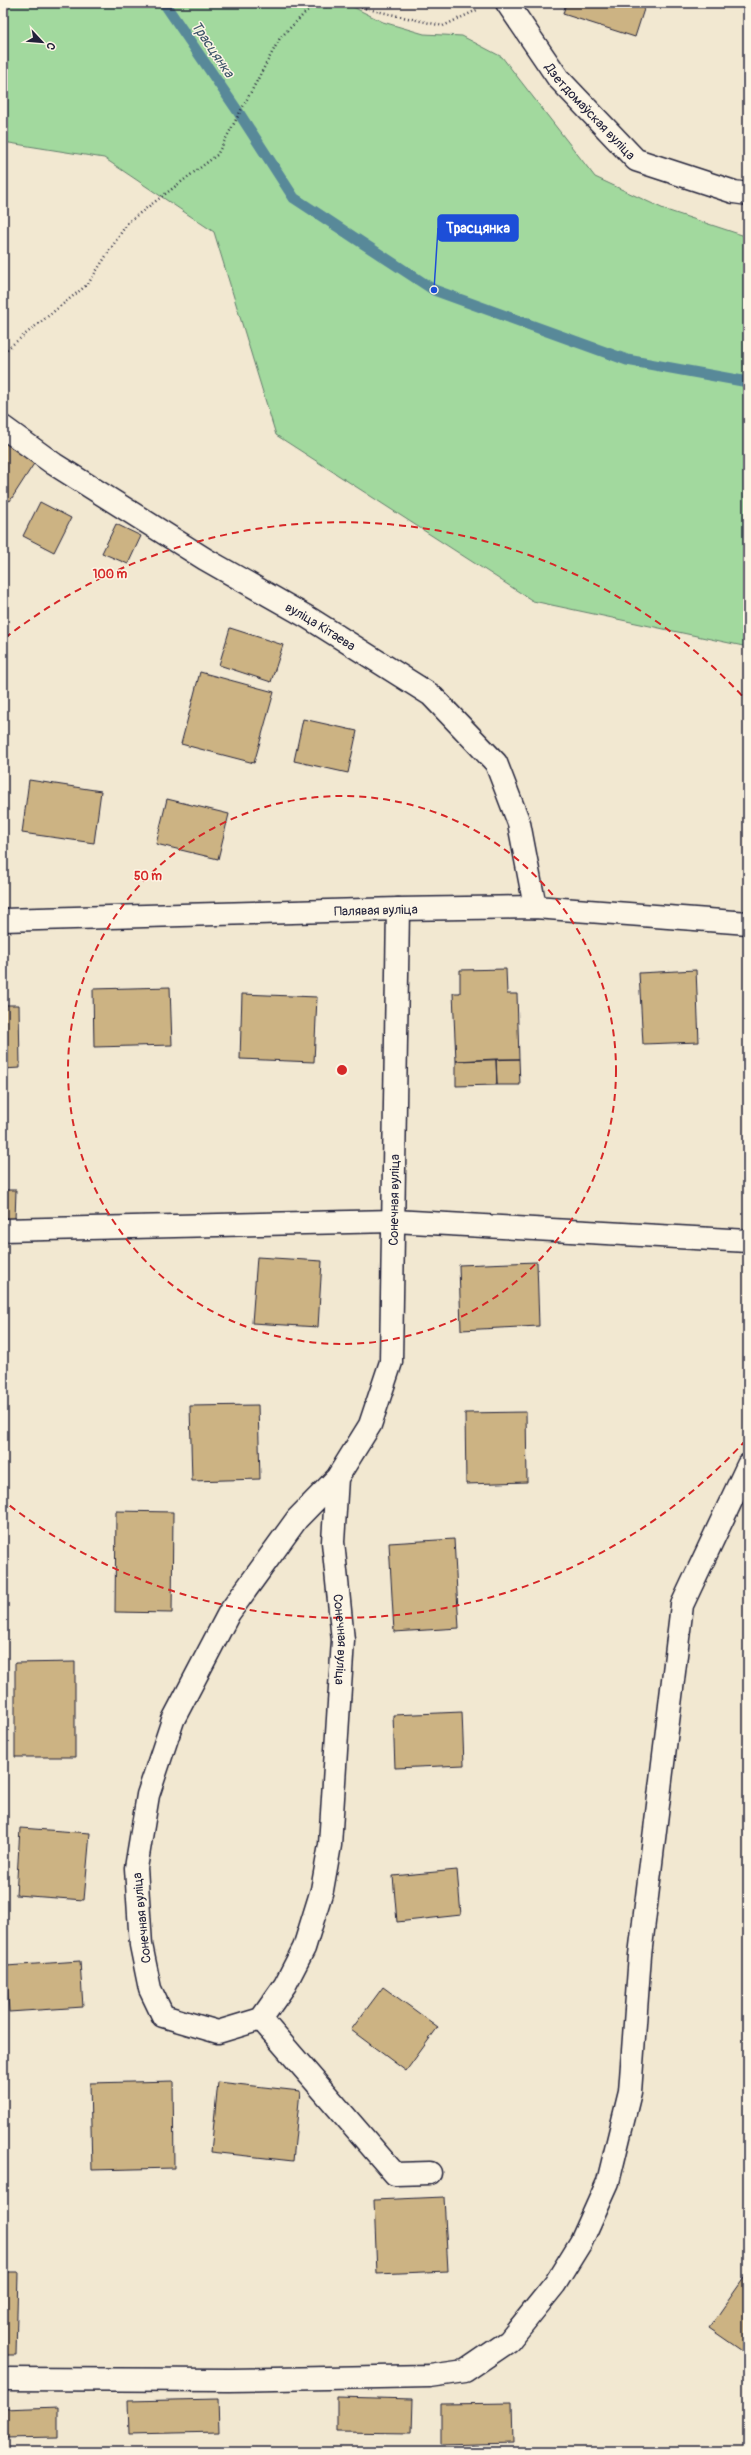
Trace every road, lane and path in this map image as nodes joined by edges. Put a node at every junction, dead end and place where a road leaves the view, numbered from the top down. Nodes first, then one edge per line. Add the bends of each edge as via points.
1 (311, 3) edge
2 (507, 3) edge
3 (310, 8) junction
4 (479, 10) dead end
5 (748, 194) edge
6 (3, 350) edge
7 (3, 427) edge
8 (535, 907) junction
9 (398, 909) junction
10 (3, 920) edge
11 (748, 923) edge
12 (394, 1221) junction
13 (3, 1230) edge
14 (748, 1241) edge
15 (748, 1465) edge
16 (337, 1478) junction
17 (261, 2020) junction
18 (430, 2173) dead end
19 (3, 2379) edge

1 - 3 path
2 - 5 street, Дзетдомаўская вуліца via 558,78 636,160 734,192
3 - 4 path via 350,5 443,26
3 - 6 path via 280,38 217,155 128,222 88,284
7 - 8 street, вуліца Кітаева via 54,464 205,559 309,618 431,695 496,763 520,823
8 - 9 street, Палявая вуліца
8 - 11 street, Палявая вуліца
9 - 10 street, Палявая вуліца
9 - 12 street, Сонечная вуліца
12 - 13 street
12 - 14 street
12 - 16 street, Сонечная вуліца via 391,1362 370,1425
15 - 19 street via 682,1605 640,1955 630,2092 608,2182 581,2242 555,2284 514,2335 465,2371 430,2376 230,2380
16 - 17 street, Сонечная вуліца via 333,1542 344,1640 330,1844 322,1890 304,1948 285,1985
16 - 17 street, Сонечная вуліца via 297,1519 229,1613 177,1713 148,1795 136,1868 141,1945 150,1989 163,2016 218,2032
17 - 18 street via 395,2174

